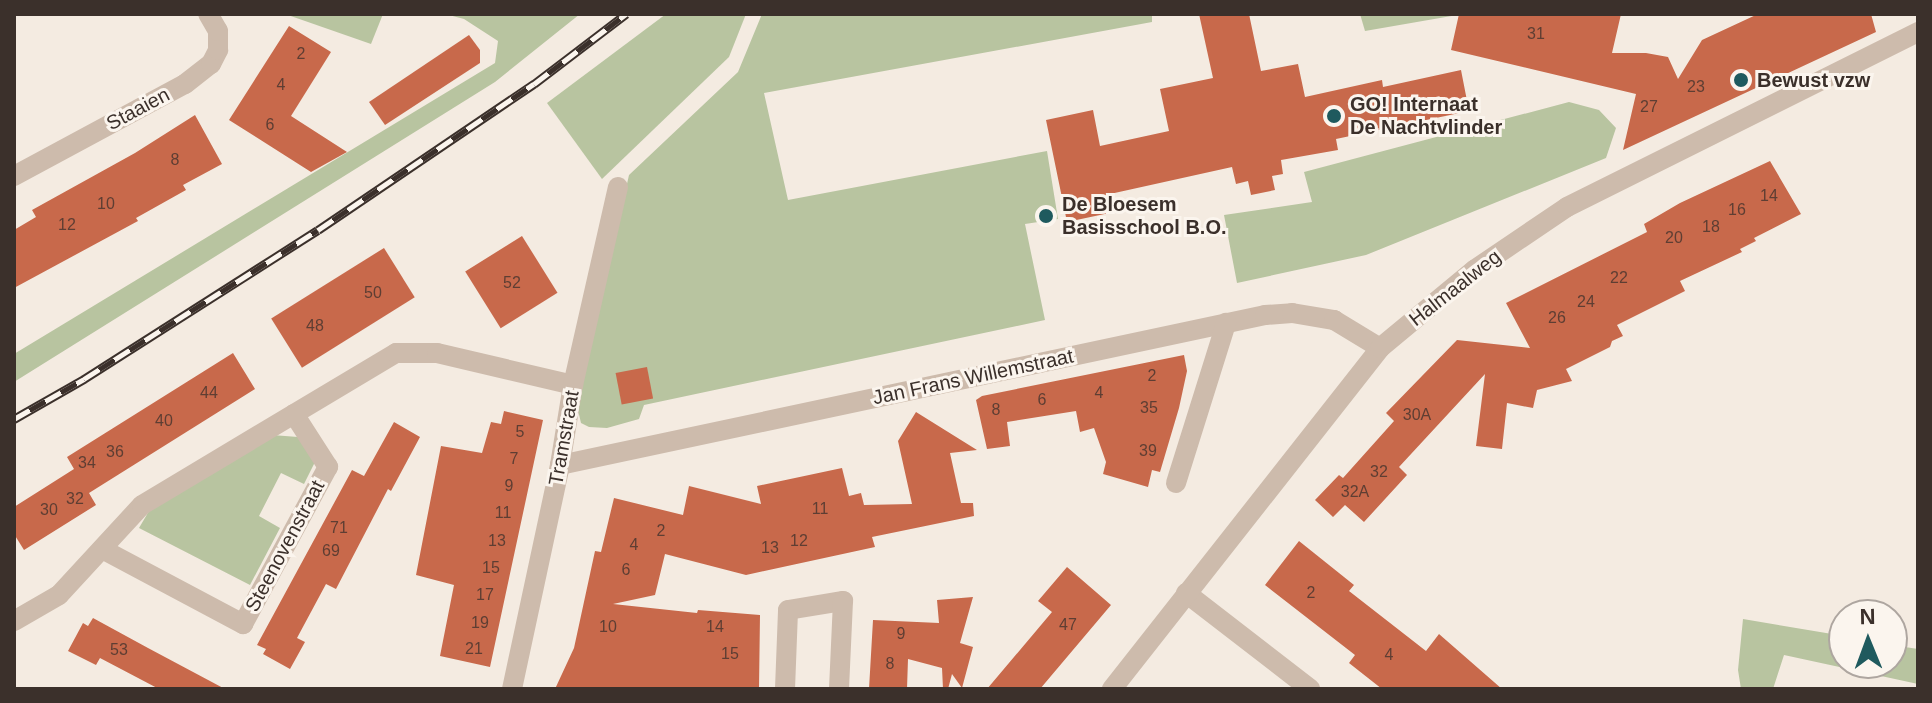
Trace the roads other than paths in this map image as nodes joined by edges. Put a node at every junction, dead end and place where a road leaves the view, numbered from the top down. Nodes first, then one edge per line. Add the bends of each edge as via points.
1 (208, 14) edge
2 (1918, 32) edge
3 (14, 176) edge
4 (618, 187) dead end
5 (1226, 323) junction
6 (1380, 348) junction
7 (573, 385) junction
8 (294, 414) junction
9 (560, 465) junction
10 (1176, 483) dead end
11 (102, 549) junction
12 (1186, 593) junction
13 (14, 621) edge
14 (512, 689) edge
15 (785, 689) edge
16 (839, 689) edge
17 (1112, 689) edge
18 (1310, 689) edge

1 - 3 street, Staaien via 218,31 211,64 185,84
2 - 6 street, Halmaalweg via 1567,207 1474,270
4 - 7 street, Tramstraat
5 - 6 street, Jan Frans Willemstraat via 1265,315 1314,315 1344,325
5 - 9 street, Jan Frans Willemstraat
5 - 10 street
6 - 12 street, Halmaalweg
7 - 8 street via 437,353 396,353
7 - 9 street, Tramstraat
8 - 11 street via 142,505
8 - 11 street, Steenovenstraat via 328,467 243,624
9 - 14 street, Tramstraat
11 - 13 street via 59,595
12 - 17 street, Halmaalweg
12 - 18 street
15 - 16 street via 788,610 843,601

